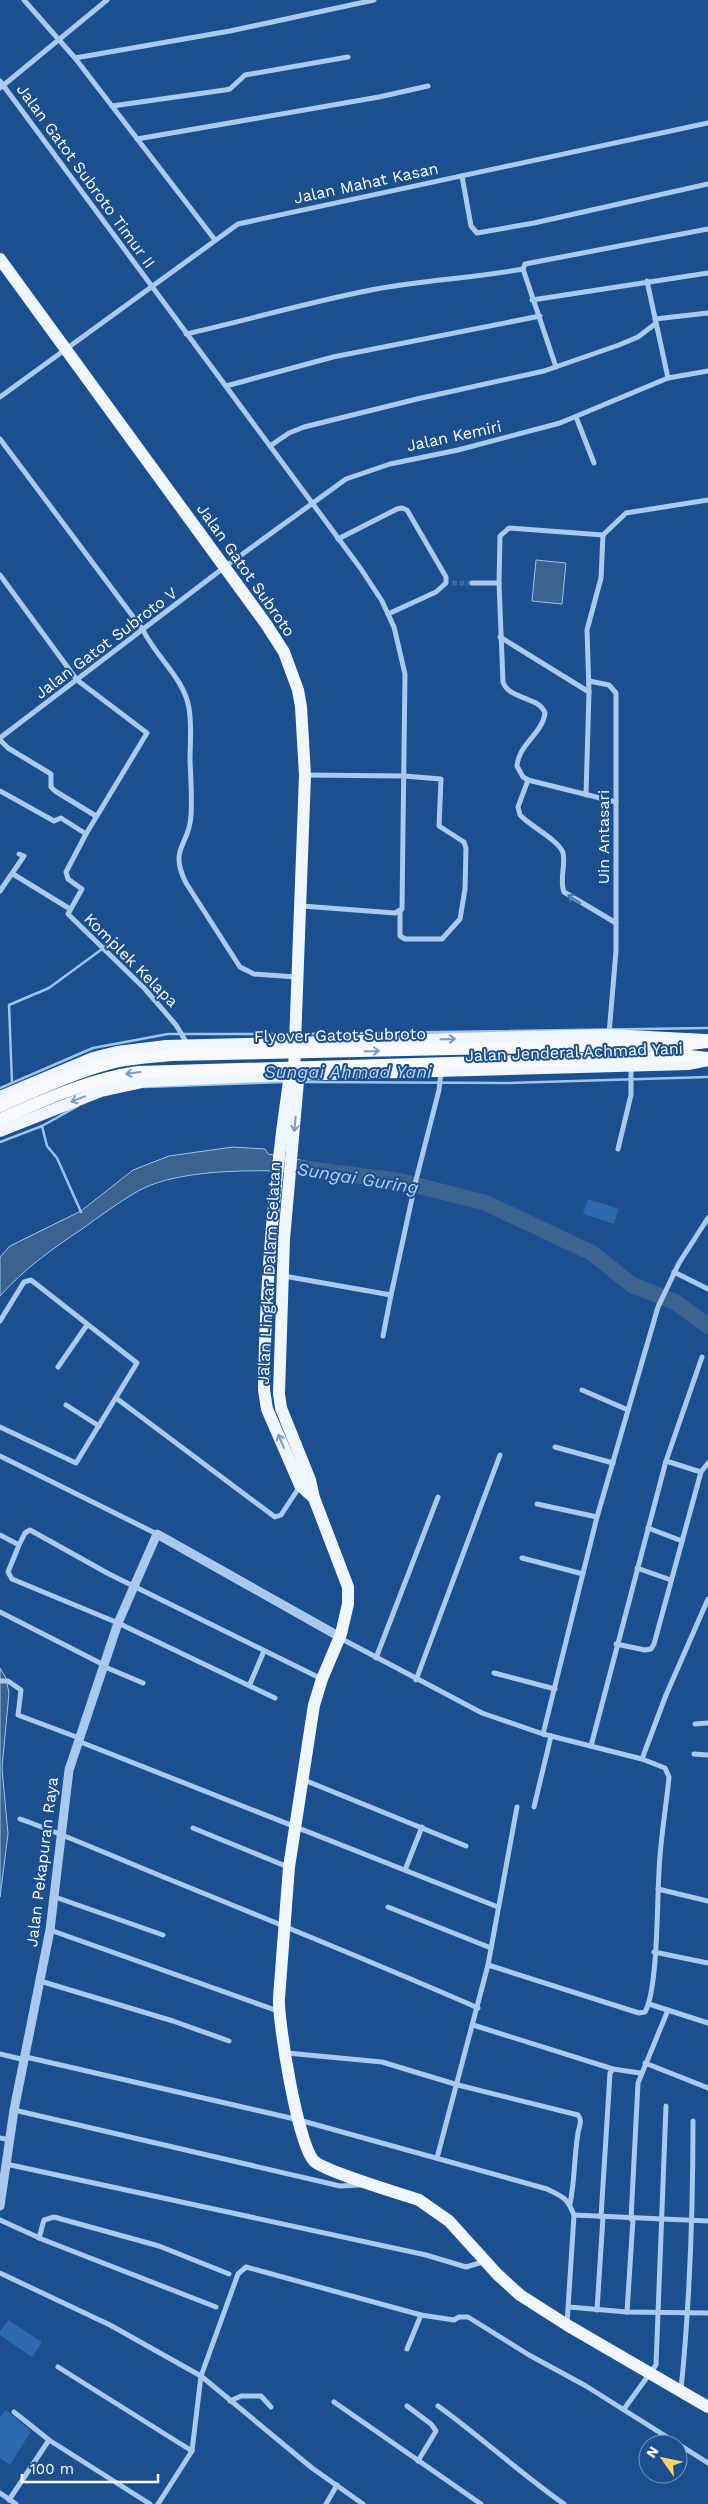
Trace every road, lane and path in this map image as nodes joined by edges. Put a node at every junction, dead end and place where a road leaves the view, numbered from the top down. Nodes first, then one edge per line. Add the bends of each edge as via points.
1 (24, 0) edge
2 (107, 0) edge
3 (374, 0) edge
4 (58, 39) junction
5 (348, 57) dead end
6 (74, 58) junction
7 (1, 85) edge
8 (428, 86) dead end
9 (112, 106) junction
10 (708, 124) edge
11 (138, 140) junction
12 (462, 176) junction
13 (708, 184) edge
14 (708, 230) edge
15 (215, 240) junction
16 (0, 259) edge
17 (523, 269) junction
18 (708, 273) edge
19 (647, 281) junction
20 (152, 287) junction
21 (532, 300) junction
22 (708, 313) edge
23 (540, 316) junction
24 (655, 321) junction
25 (186, 334) junction
26 (66, 349) junction
27 (556, 367) junction
28 (708, 371) edge
29 (668, 378) junction
30 (226, 386) junction
31 (0, 397) edge
32 (576, 416) junction
33 (0, 439) edge
34 (270, 446) junction
35 (594, 463) dead end
36 (708, 500) edge
37 (312, 503) junction
38 (603, 535) junction
39 (338, 539) junction
40 (226, 566) junction
41 (0, 575) edge
42 (446, 583) junction
43 (452, 583) tunnel mouth
44 (472, 583) tunnel mouth
45 (499, 583) junction
46 (388, 614) junction
47 (142, 630) junction
48 (500, 638) junction
49 (76, 680) junction
50 (589, 681) junction
51 (588, 692) junction
52 (0, 739) edge
53 (305, 775) junction
54 (404, 776) junction
55 (528, 780) junction
56 (0, 791) edge
57 (586, 795) junction
58 (616, 802) junction
59 (96, 816) junction
60 (86, 834) junction
61 (20, 854) dead end
62 (13, 874) junction
63 (0, 891) edge
64 (299, 906) junction
65 (70, 909) junction
66 (400, 911) junction
67 (616, 923) junction
68 (297, 977) junction
69 (609, 1033) junction
70 (295, 1037) junction
71 (358, 1041) junction
72 (708, 1041) edge
73 (186, 1042) junction
74 (227, 1045) junction
75 (689, 1050) junction
76 (708, 1059) edge
77 (631, 1066) junction
78 (359, 1075) junction
79 (441, 1076) junction
80 (224, 1078) junction
81 (292, 1083) junction
82 (0, 1097) edge
83 (0, 1106) edge
84 (0, 1120) edge
85 (0, 1131) edge
86 (618, 1149) dead end
87 (283, 1174) junction
88 (708, 1218) edge
89 (674, 1272) junction
90 (283, 1276) junction
91 (708, 1289) edge
92 (391, 1295) junction
93 (0, 1321) edge
94 (87, 1325) junction
95 (383, 1336) dead end
96 (702, 1357) dead end
97 (58, 1367) dead end
98 (582, 1390) dead end
99 (116, 1398) junction
100 (66, 1405) dead end
101 (628, 1410) junction
102 (99, 1426) junction
103 (0, 1427) edge
104 (555, 1447) dead end
105 (500, 1455) dead end
106 (0, 1456) edge
107 (666, 1461) junction
108 (613, 1463) junction
109 (708, 1463) edge
110 (702, 1472) junction
111 (305, 1483) junction
112 (438, 1497) dead end
113 (537, 1504) dead end
114 (597, 1517) junction
115 (648, 1528) junction
116 (157, 1534) junction
117 (0, 1535) edge
118 (682, 1540) junction
119 (19, 1545) junction
120 (522, 1558) dead end
121 (637, 1568) junction
122 (583, 1574) junction
123 (672, 1580) junction
124 (134, 1585) junction
125 (708, 1599) edge
126 (0, 1612) edge
127 (118, 1623) junction
128 (340, 1637) junction
129 (616, 1644) junction
130 (264, 1651) junction
131 (376, 1658) junction
132 (105, 1666) junction
133 (494, 1673) dead end
134 (322, 1679) junction
135 (416, 1680) junction
136 (0, 1681) edge
137 (143, 1683) dead end
138 (250, 1684) junction
139 (556, 1689) junction
140 (275, 1698) dead end
141 (708, 1723) edge
142 (696, 1724) dead end
143 (543, 1734) junction
144 (551, 1736) junction
145 (79, 1740) junction
146 (591, 1746) junction
147 (694, 1754) dead end
148 (708, 1755) edge
149 (642, 1759) junction
150 (304, 1780) junction
151 (517, 1807) dead end
152 (534, 1807) dead end
153 (20, 1819) dead end
154 (296, 1827) junction
155 (422, 1827) junction
156 (193, 1828) dead end
157 (62, 1834) junction
158 (466, 1846) dead end
159 (288, 1867) junction
160 (404, 1870) junction
161 (658, 1889) junction
162 (55, 1897) junction
163 (708, 1902) edge
164 (388, 1907) dead end
165 (498, 1907) junction
166 (285, 1924) junction
167 (50, 1930) junction
168 (163, 1935) dead end
169 (491, 1948) junction
170 (654, 1952) junction
171 (708, 1963) edge
172 (488, 1965) junction
173 (40, 1982) junction
174 (649, 2004) junction
175 (478, 2008) junction
176 (668, 2010) junction
177 (279, 2011) junction
178 (708, 2024) edge
179 (473, 2025) junction
180 (229, 2041) dead end
181 (286, 2053) junction
182 (0, 2054) edge
183 (25, 2059) junction
184 (645, 2063) junction
185 (613, 2069) junction
186 (640, 2073) junction
187 (458, 2085) junction
188 (708, 2088) edge
189 (666, 2106) dead end
190 (14, 2110) junction
191 (299, 2120) junction
192 (693, 2121) dead end
193 (0, 2138) edge
194 (10, 2140) junction
195 (437, 2158) junction
196 (6, 2164) junction
197 (369, 2183) junction
198 (570, 2204) junction
199 (0, 2206) edge
200 (574, 2215) junction
201 (602, 2217) junction
202 (632, 2219) junction
203 (0, 2220) edge
204 (662, 2220) junction
205 (693, 2221) junction
206 (708, 2221) edge
207 (38, 2238) junction
208 (486, 2261) junction
209 (0, 2273) edge
210 (228, 2274) dead end
211 (216, 2307) dead end
212 (569, 2307) junction
213 (597, 2310) junction
214 (658, 2311) junction
215 (627, 2312) junction
216 (689, 2312) junction
217 (708, 2313) edge
218 (421, 2315) junction
219 (567, 2325) junction
220 (407, 2349) dead end
221 (58, 2368) dead end
222 (648, 2373) junction
223 (201, 2376) junction
224 (681, 2390) junction
225 (230, 2401) junction
226 (334, 2402) dead end
227 (407, 2406) dead end
228 (438, 2406) dead end
229 (271, 2407) dead end
230 (708, 2407) edge
231 (624, 2409) junction
232 (14, 2412) dead end
233 (49, 2440) junction
234 (192, 2451) junction
235 (418, 2461) junction
236 (708, 2463) edge
237 (337, 2485) junction
238 (0, 2493) edge
239 (9, 2500) junction
240 (16, 2504) edge
241 (150, 2504) edge
242 (158, 2504) edge
243 (326, 2504) edge
244 (363, 2504) edge
245 (481, 2504) edge
246 (564, 2504) edge

1 - 4 street
2 - 4 street
3 - 6 street via 221,33
4 - 6 street
4 - 7 street
5 - 9 street via 245,75 225,90
6 - 9 street
7 - 20 street, Jalan Gatot Subroto Timur II
8 - 11 street
9 - 11 street
10 - 12 street, Jalan Mahat Kasan
11 - 15 street
12 - 13 street via 471,226 477,233
12 - 15 street, Jalan Mahat Kasan via 238,224
14 - 17 street via 526,264
15 - 20 street, Jalan Mahat Kasan
16 - 26 main road, Jalan Gatot Subroto
17 - 21 street
17 - 25 street via 360,292
18 - 19 street
19 - 21 street
19 - 24 street
20 - 25 street, Jalan Gatot Subroto Timur II
20 - 26 street, Jalan Mahat Kasan
21 - 23 street
22 - 24 street
23 - 27 street
23 - 30 street via 334,357
24 - 27 street via 638,336
24 - 29 street
25 - 30 street, Jalan Gatot Subroto Timur II
26 - 31 street, Jalan Mahat Kasan
26 - 40 main road, Jalan Gatot Subroto
27 - 34 street via 304,427
28 - 29 street, Jalan Kemiri
29 - 32 street, Jalan Kemiri
30 - 34 street, Jalan Gatot Subroto Timur II
32 - 35 street
32 - 37 street, Jalan Kemiri via 510,437 360,473 336,485
33 - 47 street
34 - 37 street, Jalan Gatot Subroto Timur II
36 - 38 street via 626,513
37 - 39 street, Jalan Gatot Subroto Timur II
37 - 40 street, Jalan Kemiri
38 - 45 street via 509,528 500,536
38 - 50 street via 601,578 587,630
39 - 42 street via 405,508 446,576
39 - 46 street, Jalan Gatot Subroto Timur II
40 - 47 street, Jalan Gatot Subroto V
40 - 53 main road, Jalan Gatot Subroto via 279,645 292,674 301,707
41 - 49 street
42 - 43 street
42 - 46 street via 436,592
44 - 45 street
45 - 48 street
46 - 54 street, Jalan Gatot Subroto Timur II via 398,640 405,674
47 - 49 street, Jalan Gatot Subroto V
47 - 68 street via 180,683 190,714 191,816 178,852 181,873 240,967 254,974
48 - 51 street
48 - 55 street via 505,688 544,710 542,721 518,761 520,773
49 - 52 street, Jalan Gatot Subroto V
49 - 59 street via 146,733
50 - 51 street
50 - 58 street, Uin Antasari via 609,685 616,693
51 - 57 street
52 - 59 street via 8,748 51,774 51,787 55,791
53 - 54 street
53 - 64 main road, Jalan Gatot Subroto
54 - 66 street, Jalan Gatot Subroto Timur II via 403,904
54 - 66 street, Jalan Gatot Subroto Timur II via 441,779 439,826 466,845 465,889 460,919 442,939 402,939
55 - 57 street
67 -> 55 street via 564,892 561,848 520,815 518,807
56 - 60 street via 54,821 61,818
57 - 58 street
58 - 67 street, Uin Antasari
59 - 60 street
60 - 65 street, Komplek Kelapa via 66,872 68,879 82,889
61 - 62 street via 24,856
62 - 63 street
62 - 65 street
64 - 66 street
64 - 68 main road, Jalan Gatot Subroto
65 - 73 street, Komplek Kelapa via 70,916 145,989
67 - 69 street, Uin Antasari
68 - 70 main road, Jalan Gatot Subroto
71 -> 69 main road, Jalan Jenderal Achmad Yani
69 - 72 main road, Jalan Jenderal Achmad Yani
70 - 71 main road, Jalan Jenderal Achmad Yani
70 - 74 main road, Jalan Jenderal Achmad Yani
70 - 81 main road, Jalan Lingkar Dalam Selatan
71 - 78 main road via 338,1051 336,1059 337,1064
72 - 75 highway, Jalan Jenderal Achmad Yani
73 - 74 main road, Jalan Jenderal Achmad Yani
73 - 82 main road, Jalan Jenderal Achmad Yani via 93,1058
74 - 80 main road via 251,1050 259,1059 254,1068
75 - 76 highway, Jalan Jenderal Achmad Yani
83 -> 75 highway, Flyover Gatot Subroto, bridge via 66,1078 115,1062 172,1055
75 -> 84 highway, Flyover Gatot Subroto, bridge via 138,1072 77,1087
76 - 77 main road, Jalan Jenderal Achmad Yani via 689,1064
77 - 79 main road, Jalan Jenderal Achmad Yani
77 - 86 street via 631,1095
78 - 79 main road, Jalan Jenderal Achmad Yani
78 - 81 main road, Jalan Jenderal Achmad Yani
79 - 92 street
80 - 81 main road, Jalan Jenderal Achmad Yani
80 -> 85 main road, Jalan Jenderal Achmad Yani via 147,1082 102,1091
81 - 87 main road, Jalan Lingkar Dalam Selatan
87 - 90 main road, Jalan Lingkar Dalam Selatan
111 -> 87 main road, Jalan Lingkar Dalam Selatan via 267,1410 264,1390 271,1239
88 - 89 street
89 - 91 street
89 - 101 street via 658,1307
90 - 92 street
90 - 111 main road, Jalan Lingkar Dalam Selatan via 278,1394
92 - 95 street
93 - 94 street via 28,1280
94 - 97 street
94 - 99 street via 137,1362
96 - 107 street
98 - 101 street
99 - 102 street
99 - 111 street via 275,1517 281,1515
100 - 102 street
101 - 108 street
102 - 103 street via 74,1464
104 - 108 street
105 - 135 street
106 - 116 street
107 - 110 street
107 - 115 street
108 - 114 street
109 - 110 street
110 - 118 street
111 - 128 main road via 314,1498 348,1587 348,1604
112 - 131 street
113 - 114 street
114 - 122 street
115 - 118 street
115 - 121 street
116 - 124 street, Jalan Pekapuran Raya
116 - 128 street
117 - 119 street
118 - 123 street
119 - 124 street via 30,1530
119 - 127 street via 8,1572 12,1579
120 - 122 street
121 - 123 street
121 - 129 street
122 - 139 street
123 - 129 street via 651,1648 645,1650
124 - 127 street, Jalan Pekapuran Raya
124 - 130 street
125 - 149 street
126 - 132 street
127 - 132 street, Jalan Pekapuran Raya
127 - 138 street
128 - 131 street
128 - 134 main road
129 - 146 street
130 - 134 street
130 - 138 street
131 - 135 street
132 - 137 street
132 - 145 street, Jalan Pekapuran Raya
133 - 139 street
134 - 150 main road via 314,1705
135 - 143 street via 482,1714
136 - 145 street via 8,1681 22,1691 18,1715
138 - 140 street
139 - 143 street
141 - 142 street
143 - 144 street
144 - 146 street
144 - 152 street
145 - 154 street
145 - 157 street, Jalan Pekapuran Raya via 64,1794
146 - 149 street
147 - 148 street
149 - 161 street via 666,1768 669,1777
150 - 154 main road
150 - 155 street
151 - 165 street
153 - 157 street
154 - 159 main road
154 - 160 street
155 - 158 street
155 - 160 street
156 - 159 street
157 - 162 street, Jalan Pekapuran Raya
157 - 166 street
159 - 166 main road
160 - 165 street
161 - 163 street
161 - 170 street
162 - 167 street, Jalan Pekapuran Raya
162 - 168 street
164 - 169 street
165 - 169 street
166 - 175 street
166 - 177 main road
167 - 173 street, Jalan Pekapuran Raya
167 - 177 street
169 - 172 street
170 - 171 street
170 - 174 street
172 - 174 street via 639,2013 645,2012
172 - 175 street
173 - 180 street
173 - 183 street, Jalan Pekapuran Raya
174 - 176 street
175 - 179 street
176 - 178 street
176 - 184 street
177 - 181 main road
179 - 185 street
179 - 187 street
181 - 187 street via 382,2062
181 - 191 main road
182 - 183 street
183 - 190 street, Jalan Pekapuran Raya
183 - 191 street
184 - 186 street
184 - 188 street
185 - 186 street
185 - 201 street via 610,2074
186 - 202 street via 635,2115
187 - 195 street
187 - 198 street via 580,2116
189 - 204 street
190 - 194 street, Jalan Pekapuran Raya
190 - 197 street via 340,2186
191 - 195 street
191 - 197 main road via 314,2161
192 - 205 street
193 - 194 street
194 - 196 street, Jalan Pekapuran Raya
195 - 198 street via 547,2189
196 - 199 street, Jalan Pekapuran Raya
196 - 208 street via 426,2255 466,2267
197 - 208 main road via 431,2207 450,2221
198 - 200 street
200 - 201 street
200 - 212 street
201 - 202 street
201 - 213 street
202 - 204 street
202 - 215 street
203 - 207 street
204 - 205 street
204 - 214 street
205 - 206 street
205 - 216 street
207 - 210 street via 44,2220 54,2217 159,2246
207 - 211 street
208 - 219 main road via 512,2289
209 - 223 street via 110,2325
212 - 213 street
212 - 219 street
213 - 215 street
214 - 215 street
214 - 216 street
214 - 222 street via 656,2366
216 - 217 street
216 - 224 street
218 - 220 street
218 - 223 street via 246,2267 240,2271
218 - 231 street via 454,2320 468,2317
219 - 222 main road
221 - 234 street
222 - 224 main road
222 - 231 street
223 - 225 street
223 - 234 street
224 - 230 main road
225 - 229 street via 242,2396 261,2396
225 - 237 street
226 - 235 street
227 - 235 street via 436,2431
228 - 246 street
231 - 236 street
232 - 233 street
233 - 239 street
233 - 241 street
234 - 242 street
235 - 245 street
237 - 243 street
237 - 244 street
238 - 239 street
239 - 240 street

